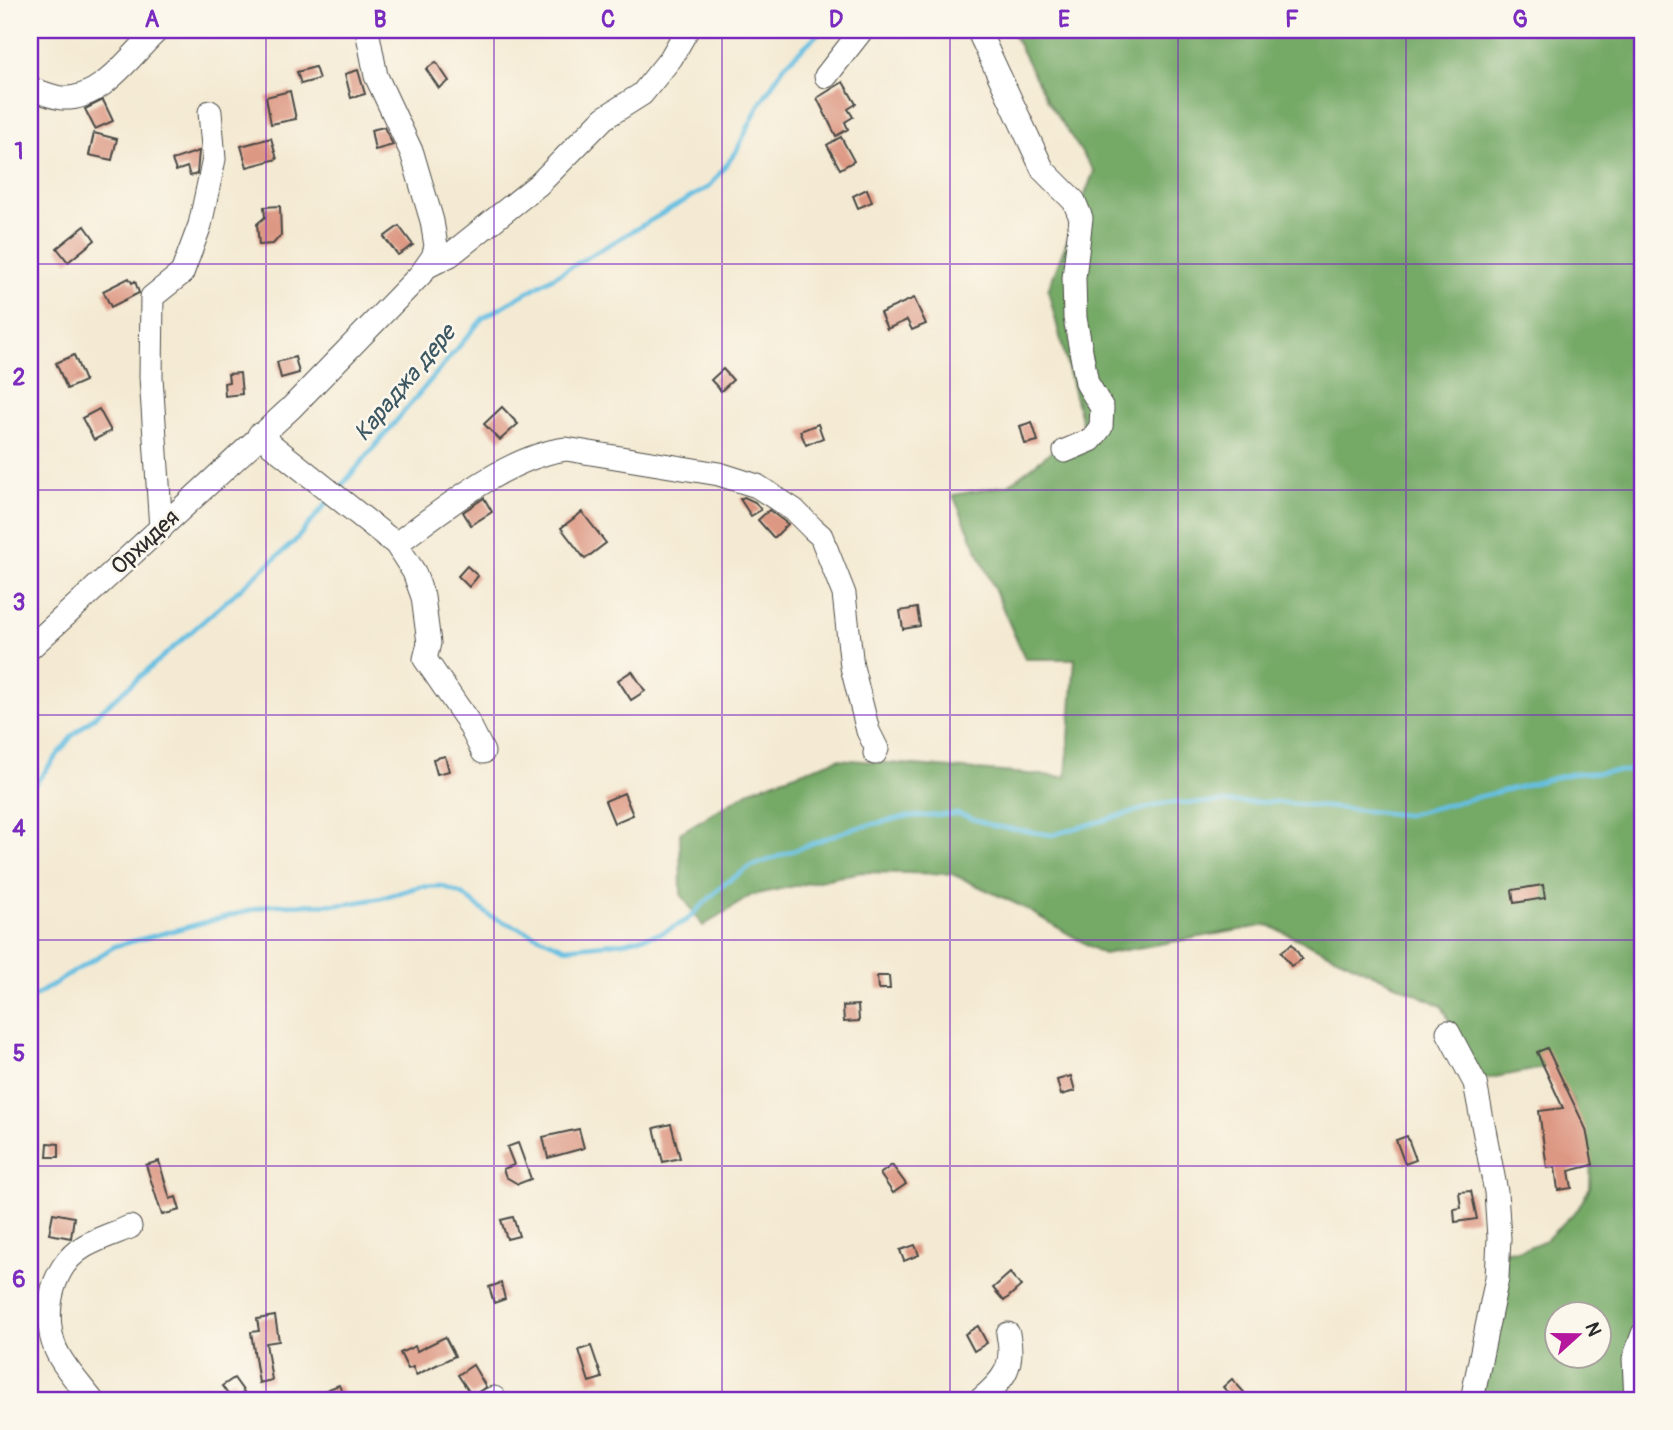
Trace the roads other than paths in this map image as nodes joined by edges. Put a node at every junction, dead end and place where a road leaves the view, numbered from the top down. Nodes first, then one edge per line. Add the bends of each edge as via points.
1 (158, 30) edge
2 (367, 30) edge
3 (687, 30) edge
4 (862, 30) edge
5 (978, 30) edge
6 (826, 76) dead end
7 (30, 89) edge
8 (209, 113) dead end
9 (428, 266) junction
10 (259, 435) junction
11 (1065, 451) dead end
12 (161, 529) junction
13 (396, 544) junction
14 (30, 648) edge
15 (483, 752) dead end
16 (875, 753) dead end
17 (1448, 1031) dead end
18 (130, 1227) dead end
19 (1008, 1334) dead end
20 (1643, 1334) edge
21 (92, 1400) edge
22 (980, 1400) edge
23 (1472, 1400) edge
24 (1636, 1400) edge

1 - 7 street via 100,85 79,95 62,98
2 - 9 street via 376,76 412,153 432,221 436,246
3 - 9 street, Орхидея via 642,93 604,118 531,191 450,255
4 - 6 street
5 - 11 street via 1044,170 1074,201 1081,218 1075,318 1087,383 1102,408 1101,427 1091,440
8 - 12 street via 214,159 200,225 182,273 152,297 151,377
9 - 10 street, Орхидея via 291,408
10 - 12 street, Орхидея
10 - 13 street
12 - 14 street, Орхидея
13 - 15 street via 423,597 429,642 425,659
13 - 16 street via 464,495 550,451 579,450 719,474 757,486 821,536 844,594 852,667
17 - 23 street via 1475,1083 1496,1192 1499,1238 1497,1278
18 - 21 street via 73,1255 63,1265 50,1298 58,1355
19 - 22 street via 1013,1355 1004,1375
20 - 24 street via 1634,1359

